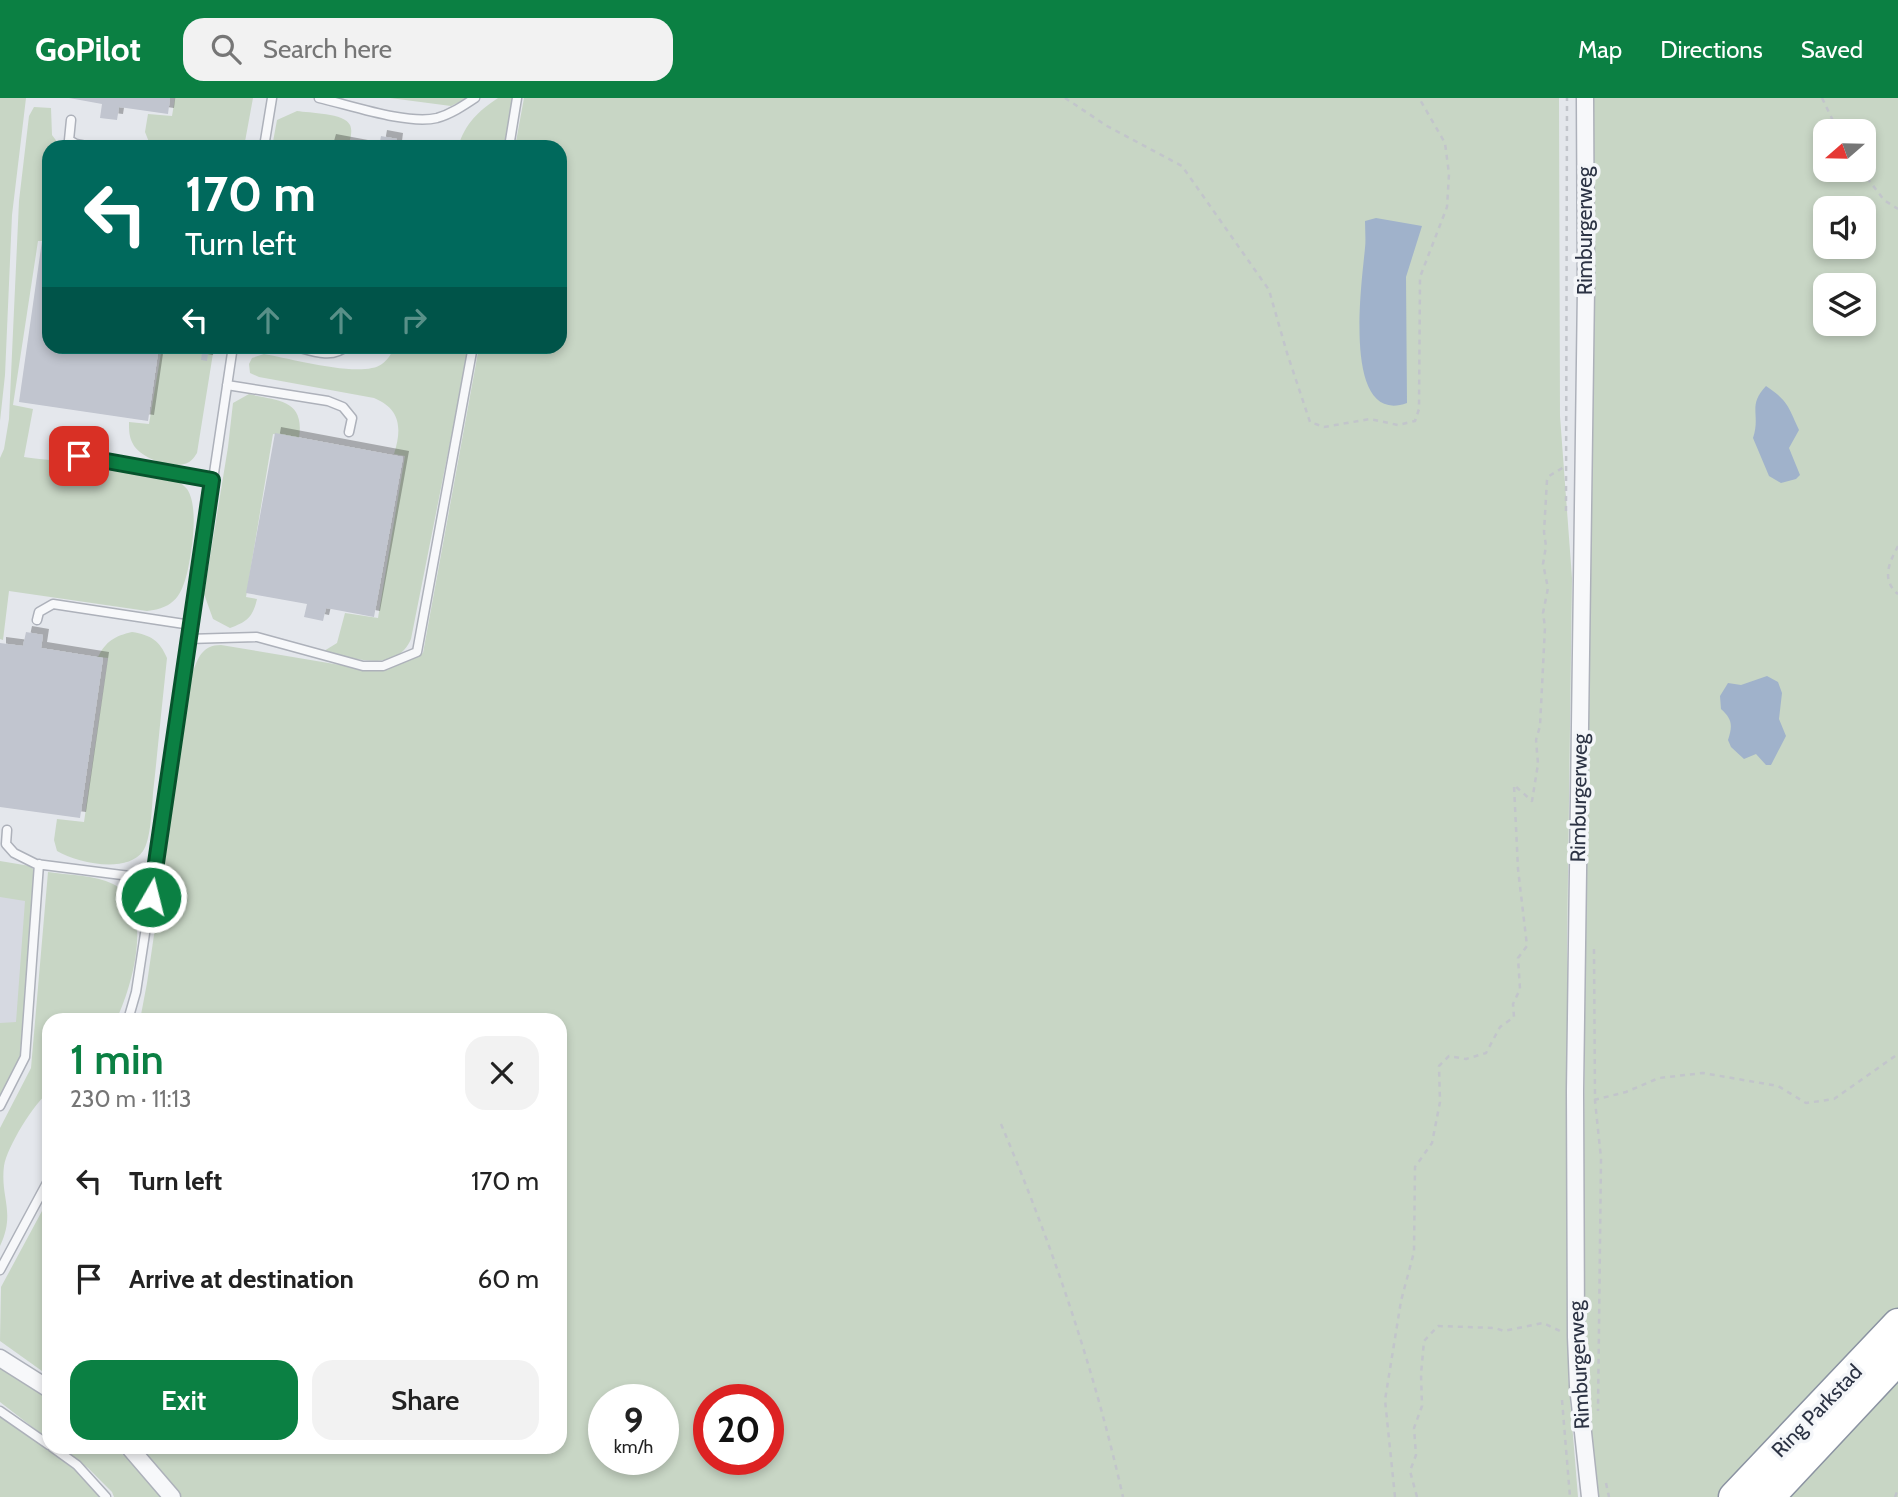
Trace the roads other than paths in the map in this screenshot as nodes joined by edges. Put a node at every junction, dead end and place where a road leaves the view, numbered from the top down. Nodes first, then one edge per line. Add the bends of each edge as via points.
1 (272, 98) edge
2 (319, 98) edge
3 (475, 98) edge
4 (517, 98) edge
5 (1585, 98) edge
6 (71, 120) dead end
7 (69, 140) edge
8 (265, 140) edge
9 (510, 140) edge
10 (232, 354) edge
11 (472, 354) edge
12 (227, 385) junction
13 (349, 432) dead end
14 (75, 437) dead end
15 (212, 480) junction
16 (37, 620) dead end
17 (191, 625) junction
18 (188, 639) junction
19 (6, 830) dead end
20 (39, 864) junction
21 (153, 879) junction
22 (130, 1013) edge
23 (0, 1106) edge
24 (42, 1192) edge
25 (0, 1268) edge
26 (1898, 1324) edge
27 (0, 1359) edge
28 (1898, 1359) edge
29 (42, 1385) edge
30 (0, 1410) edge
31 (42, 1440) edge
32 (61, 1454) edge
33 (135, 1454) edge
34 (106, 1497) edge
35 (172, 1497) edge
36 (1590, 1497) edge
37 (1734, 1497) edge
38 (1769, 1497) edge

1 - 8 lane
2 - 3 lane via 417,121 446,114
4 - 9 lane
5 - 36 street, Rimburgerweg via 1575,1091 1576,1342
6 - 7 lane
10 - 12 lane
11 - 18 lane via 418,652 383,666 363,666 257,636
12 - 13 lane via 328,401 343,407 352,418
12 - 15 lane
14 - 15 lane via 79,456
15 - 17 lane
16 - 17 lane via 40,612 53,604
17 - 18 lane
18 - 21 lane
19 - 20 lane via 6,844 14,853
20 - 21 lane
20 - 23 lane via 26,1057
21 - 22 lane
24 - 25 lane
26 - 37 highway, Ring Parkstad
27 - 29 street
28 - 38 highway, Ring Parkstad
30 - 31 lane
32 - 34 lane
33 - 35 street

